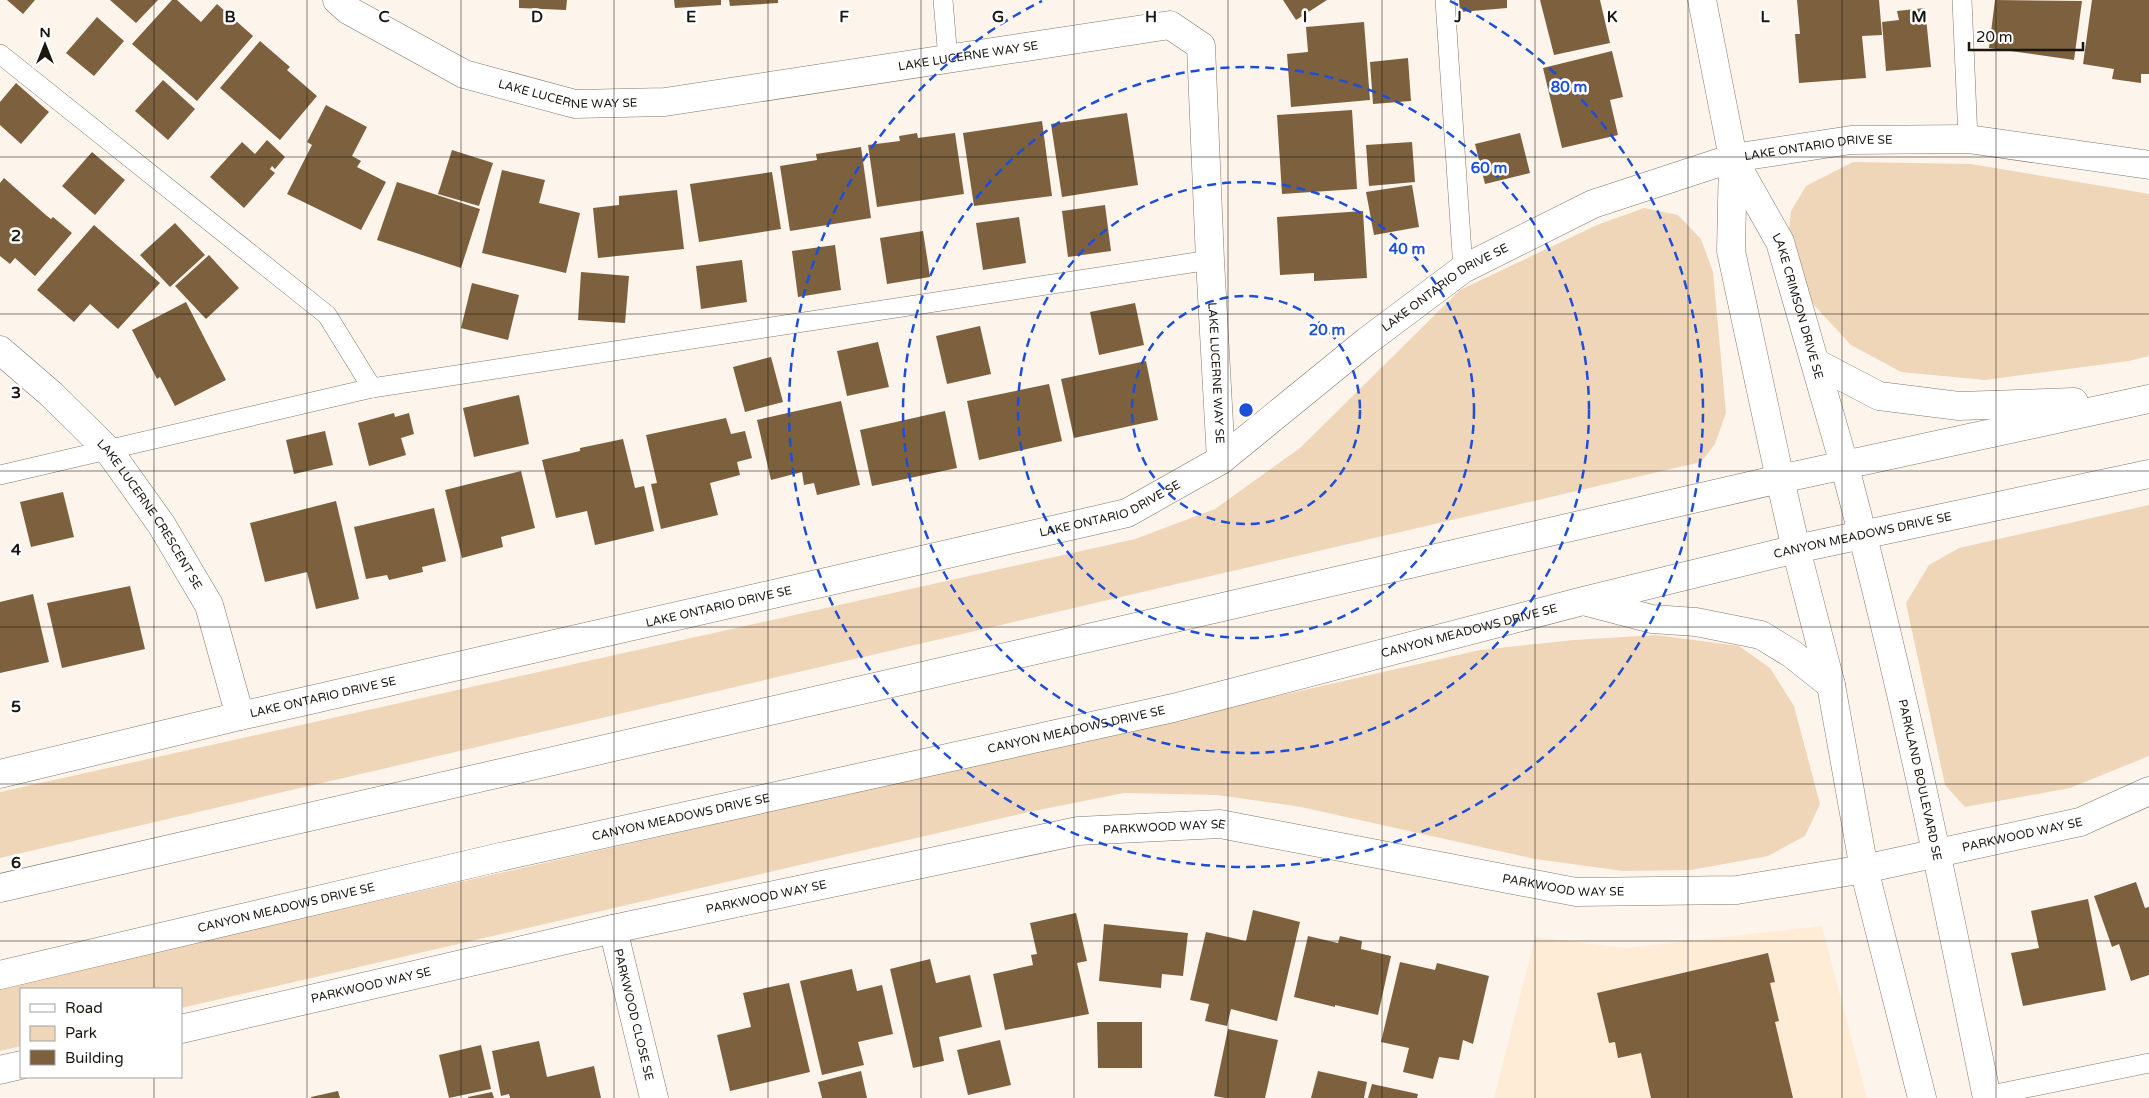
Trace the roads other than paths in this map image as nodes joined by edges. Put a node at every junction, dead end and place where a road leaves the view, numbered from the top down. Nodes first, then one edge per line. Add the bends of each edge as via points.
1 (337, 0) edge
2 (943, 0) edge
3 (1445, 0) edge
4 (1702, 0) edge
5 (1962, 0) edge
6 (0, 54) edge
7 (948, 59) junction
8 (1968, 139) junction
9 (1733, 158) junction
10 (2149, 165) edge
11 (1210, 260) junction
12 (1463, 269) junction
13 (0, 350) edge
14 (1816, 363) junction
15 (372, 388) junction
16 (2147, 399) edge
17 (108, 450) junction
18 (1221, 460) junction
19 (1844, 464) junction
20 (2149, 474) edge
21 (0, 475) edge
22 (1780, 479) junction
23 (1863, 535) junction
24 (1796, 549) junction
25 (1583, 602) junction
26 (1832, 685) junction
27 (240, 716) junction
28 (0, 774) edge
29 (2149, 790) edge
30 (1937, 854) junction
31 (1864, 870) junction
32 (0, 888) edge
33 (613, 929) junction
34 (0, 975) edge
35 (182, 1030) edge
36 (2149, 1063) edge
37 (20, 1065) edge
38 (0, 1070) edge
39 (1987, 1097) edge
40 (654, 1098) edge
41 (1922, 1098) edge

1 - 7 street, LAKE LUCERNE WAY SE via 348,10 464,74 575,104 665,102
2 - 7 lane
3 - 12 lane
4 - 9 street, LAKE CRIMSON DRIVE SE
5 - 8 lane
6 - 15 lane via 327,315
7 - 11 street, LAKE LUCERNE WAY SE via 1170,25 1201,46
8 - 9 street, LAKE ONTARIO DRIVE SE via 1851,140
8 - 10 street, LAKE ONTARIO DRIVE SE
9 - 12 street, LAKE ONTARIO DRIVE SE via 1594,204
9 - 14 street, LAKE CRIMSON DRIVE SE via 1780,242
9 - 22 street, LAKE CRIMSON DRIVE SE via 1731,252
11 - 15 lane
11 - 18 street, LAKE LUCERNE WAY SE
12 - 18 street, LAKE ONTARIO DRIVE SE via 1367,341
13 - 17 street, LAKE LUCERNE CRESCENT SE
14 - 16 street via 1879,396 1959,406
14 - 19 street, LAKE CRIMSON DRIVE SE
15 - 17 lane
16 - 19 street
17 - 21 lane
17 - 27 street, LAKE LUCERNE CRESCENT SE via 161,524 209,605
18 - 27 street, LAKE ONTARIO DRIVE SE via 1127,512
19 - 22 street
19 - 23 street, PARKLAND BOULEVARD SE
20 - 23 street, CANYON MEADOWS DRIVE SE
22 - 24 street
22 - 32 street
23 - 24 street, CANYON MEADOWS DRIVE SE
23 - 30 street, PARKLAND BOULEVARD SE
24 - 25 street, CANYON MEADOWS DRIVE SE
24 - 26 street
25 - 26 street via 1652,619 1696,622 1761,635
25 - 34 street, CANYON MEADOWS DRIVE SE via 1173,708 500,857
26 - 31 street
27 - 28 street, LAKE ONTARIO DRIVE SE
29 - 30 street, PARKWOOD WAY SE via 2080,822
30 - 31 street, PARKWOOD WAY SE
30 - 39 street, PARKLAND BOULEVARD SE
31 - 33 street, PARKWOOD WAY SE via 1737,890 1576,892 1220,824 1078,831
31 - 41 street
33 - 35 street, PARKWOOD WAY SE
33 - 40 street, PARKWOOD CLOSE SE
36 - 39 lane
37 - 38 street

